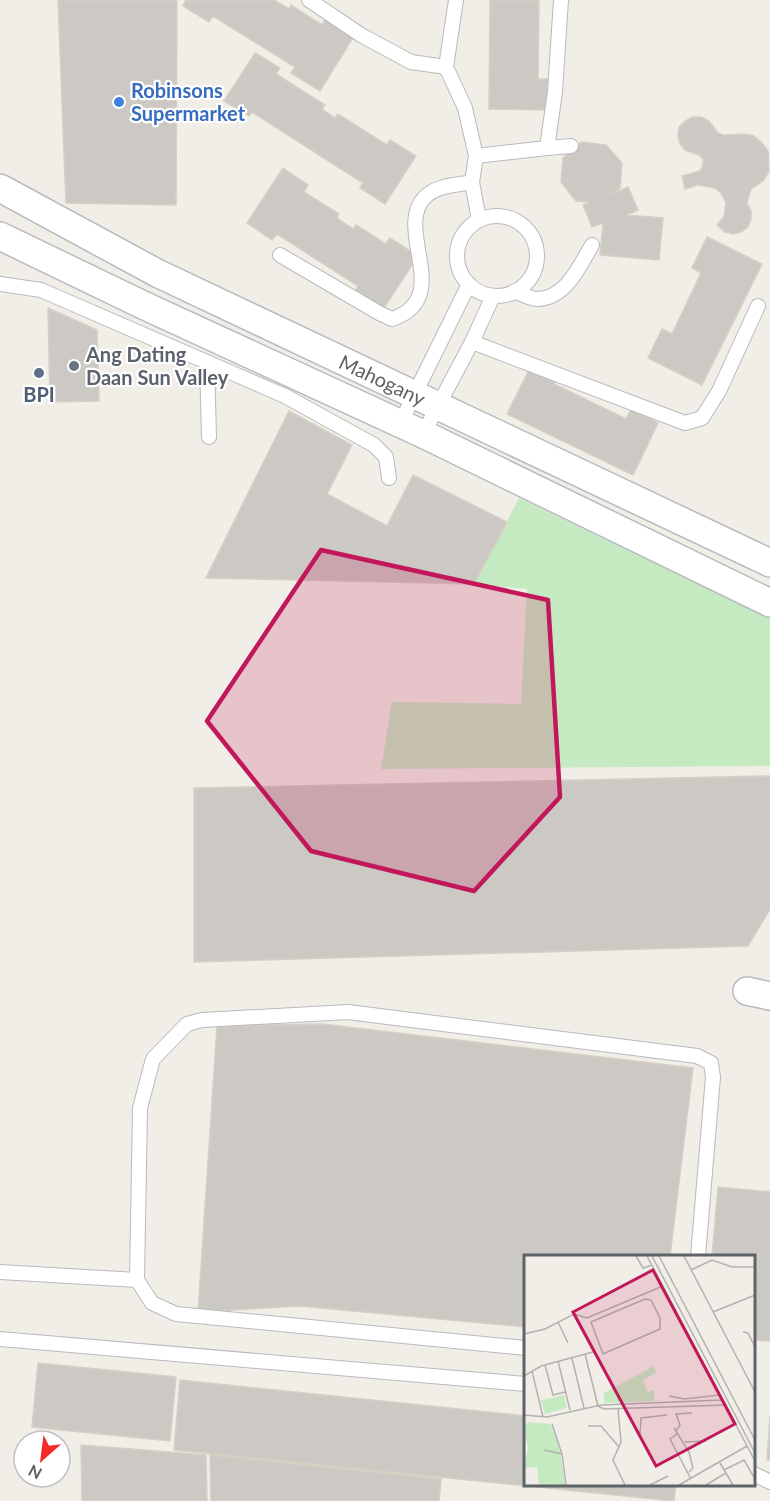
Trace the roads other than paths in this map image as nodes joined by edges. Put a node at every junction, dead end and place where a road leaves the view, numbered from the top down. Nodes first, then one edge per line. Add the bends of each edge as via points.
1 (309, 0) edge
2 (456, 0) edge
3 (561, 0) edge
4 (446, 67) junction
5 (571, 146) dead end
6 (547, 148) junction
7 (476, 156) junction
8 (472, 182) junction
9 (0, 188) edge
10 (478, 220) junction
11 (0, 236) edge
12 (592, 245) dead end
13 (280, 255) dead end
14 (140, 265) junction
15 (0, 284) edge
16 (469, 284) junction
17 (515, 291) junction
18 (124, 296) junction
19 (493, 296) junction
20 (758, 306) dead end
21 (472, 342) junction
22 (207, 362) junction
23 (426, 400) junction
24 (411, 429) junction
25 (209, 437) dead end
26 (390, 478) dead end
27 (770, 563) edge
28 (770, 603) edge
29 (699, 1255) edge
30 (0, 1272) edge
31 (137, 1280) junction
32 (0, 1339) edge
33 (524, 1348) edge
34 (524, 1384) edge
35 (755, 1475) edge
36 (770, 1482) edge

1 - 4 lane via 411,62
2 - 4 lane
3 - 6 lane
4 - 7 lane via 465,108
5 - 6 lane
6 - 7 lane
7 - 8 lane
8 - 10 lane
8 - 13 lane via 441,188 424,198 415,214 423,276 418,297 405,314 392,318 379,313
9 - 14 street, Mahogany
10 - 16 lane via 461,237 457,249 457,262
10 - 17 lane via 503,216 515,220 532,238 536,256 533,274
11 - 18 street, Mahogany
12 - 17 lane via 574,276 555,295 536,299
14 - 18 street
14 - 23 street, Mahogany
15 - 22 lane via 41,290
16 - 19 lane
16 - 23 lane
17 - 19 lane
18 - 24 street, Mahogany
19 - 21 lane
20 - 21 lane via 708,409 702,418 685,423
21 - 23 lane
22 - 25 lane
22 - 26 lane via 285,396 374,445 386,458
23 - 24 lane
23 - 24 lane
23 - 27 street, Mahogany
24 - 28 street, Mahogany
29 - 31 lane via 711,1063 697,1056 348,1012 202,1020 186,1024 153,1059 140,1108
30 - 31 lane
31 - 33 lane via 152,1303 176,1314
32 - 34 lane
35 - 36 lane

